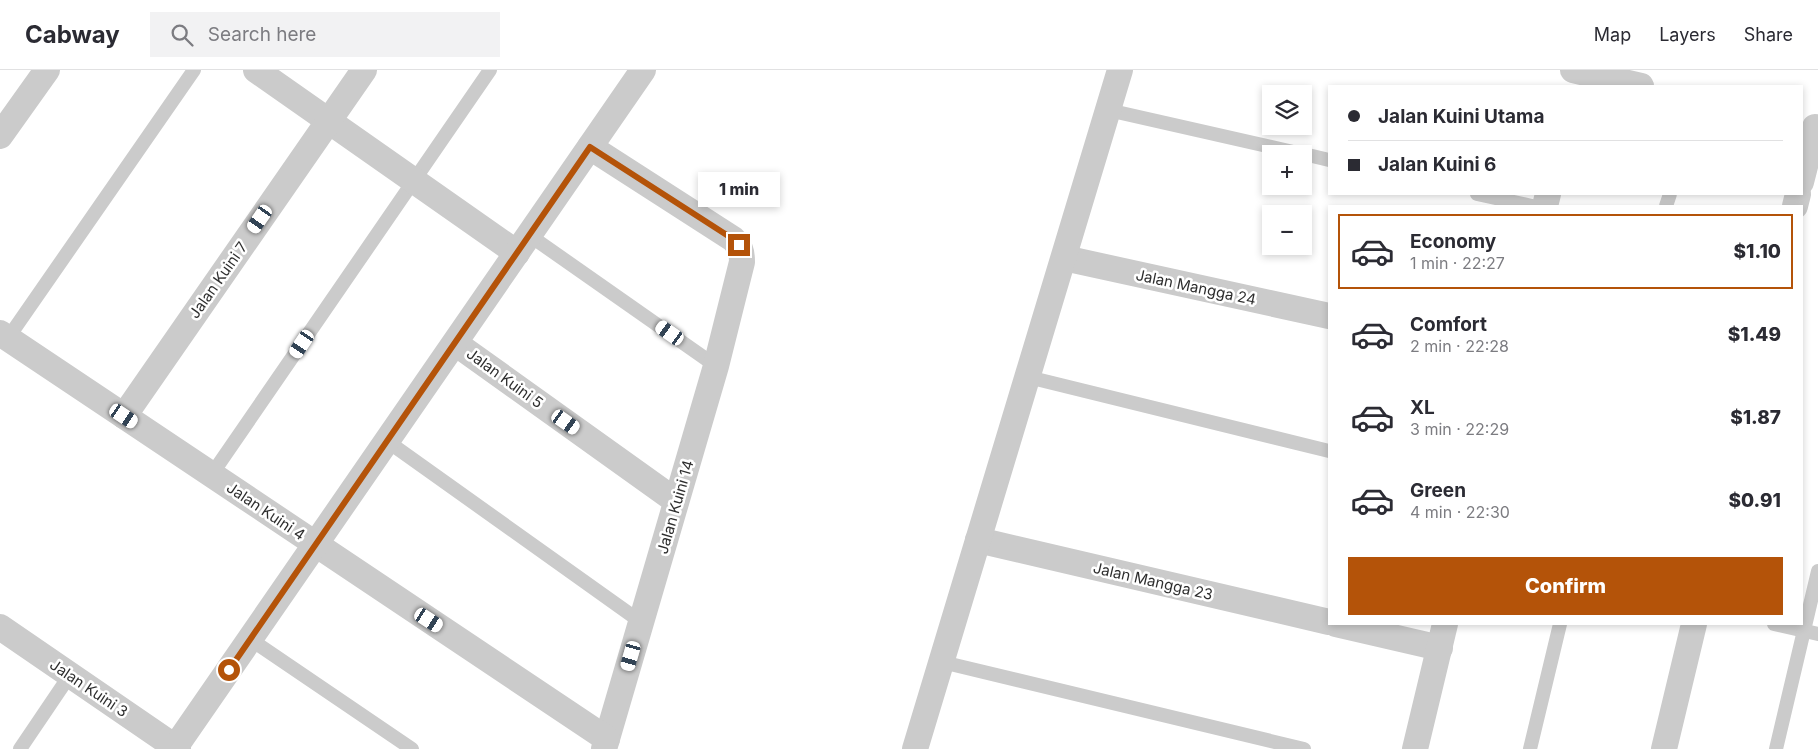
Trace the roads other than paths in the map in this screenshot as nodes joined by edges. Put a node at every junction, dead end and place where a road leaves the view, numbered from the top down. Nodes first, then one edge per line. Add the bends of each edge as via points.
1 (47, 70) edge
2 (194, 70) edge
3 (256, 70) edge
4 (364, 70) edge
5 (490, 70) edge
6 (643, 70) edge
7 (1120, 70) edge
8 (1576, 74) edge
9 (1636, 85) edge
10 (1108, 110) junction
11 (328, 121) junction
12 (1811, 126) edge
13 (0, 136) edge
14 (1263, 145) edge
15 (590, 147) junction
16 (1312, 156) edge
17 (1328, 160) edge
18 (1803, 171) edge
19 (414, 181) junction
20 (1482, 195) edge
21 (1527, 205) edge
22 (523, 244) junction
23 (1064, 258) junction
24 (1328, 316) edge
25 (4, 335) edge
26 (455, 343) junction
27 (716, 366) junction
28 (1028, 377) junction
29 (124, 416) junction
30 (387, 441) junction
31 (1328, 451) edge
32 (212, 474) junction
33 (676, 501) junction
34 (978, 540) junction
35 (316, 544) junction
36 (1818, 571) edge
37 (641, 622) junction
38 (1328, 622) edge
39 (1345, 625) edge
40 (1560, 625) edge
41 (1694, 625) edge
42 (1778, 625) edge
43 (0, 627) edge
44 (1804, 631) junction
45 (1818, 634) edge
46 (1443, 636) edge
47 (250, 639) junction
48 (942, 662) junction
49 (70, 675) junction
50 (605, 744) edge
51 (176, 748) edge
52 (20, 749) edge
53 (412, 749) edge
54 (916, 749) edge
55 (1304, 749) edge
56 (1415, 749) edge
57 (1530, 749) edge
58 (1664, 749) edge
59 (1776, 749) edge

1 - 13 street
2 - 25 lane
3 - 11 street
4 - 11 street, Jalan Kuini 7
5 - 19 lane
6 - 15 street
7 - 10 street
8 - 9 street
10 - 14 lane
10 - 23 street
11 - 19 street
11 - 29 street, Jalan Kuini 7
12 - 18 street
15 - 22 street
15 - 27 street, Jalan Kuini 14 via 739,245 742,264
16 - 17 lane
19 - 22 street
19 - 32 lane
20 - 21 lane
22 - 26 street
22 - 27 lane
23 - 24 street, Jalan Mangga 24
23 - 28 street
25 - 29 street, Jalan Kuini 4
26 - 30 street
26 - 33 street, Jalan Kuini 5
27 - 33 street, Jalan Kuini 14
28 - 31 lane
28 - 34 street
29 - 32 street, Jalan Kuini 4
30 - 35 street
30 - 37 lane
32 - 35 street, Jalan Kuini 4
33 - 37 street, Jalan Kuini 14
34 - 38 street, Jalan Mangga 23
34 - 48 street
35 - 47 street
35 - 50 street, Jalan Kuini 4
36 - 44 lane
37 - 50 street, Jalan Kuini 14
39 - 46 street
40 - 57 lane
41 - 58 street
42 - 44 lane
43 - 49 street, Jalan Kuini 3
44 - 45 lane
44 - 59 lane
46 - 56 street
47 - 51 street
47 - 53 lane
48 - 54 street
48 - 55 lane
49 - 51 street, Jalan Kuini 3
49 - 52 lane

